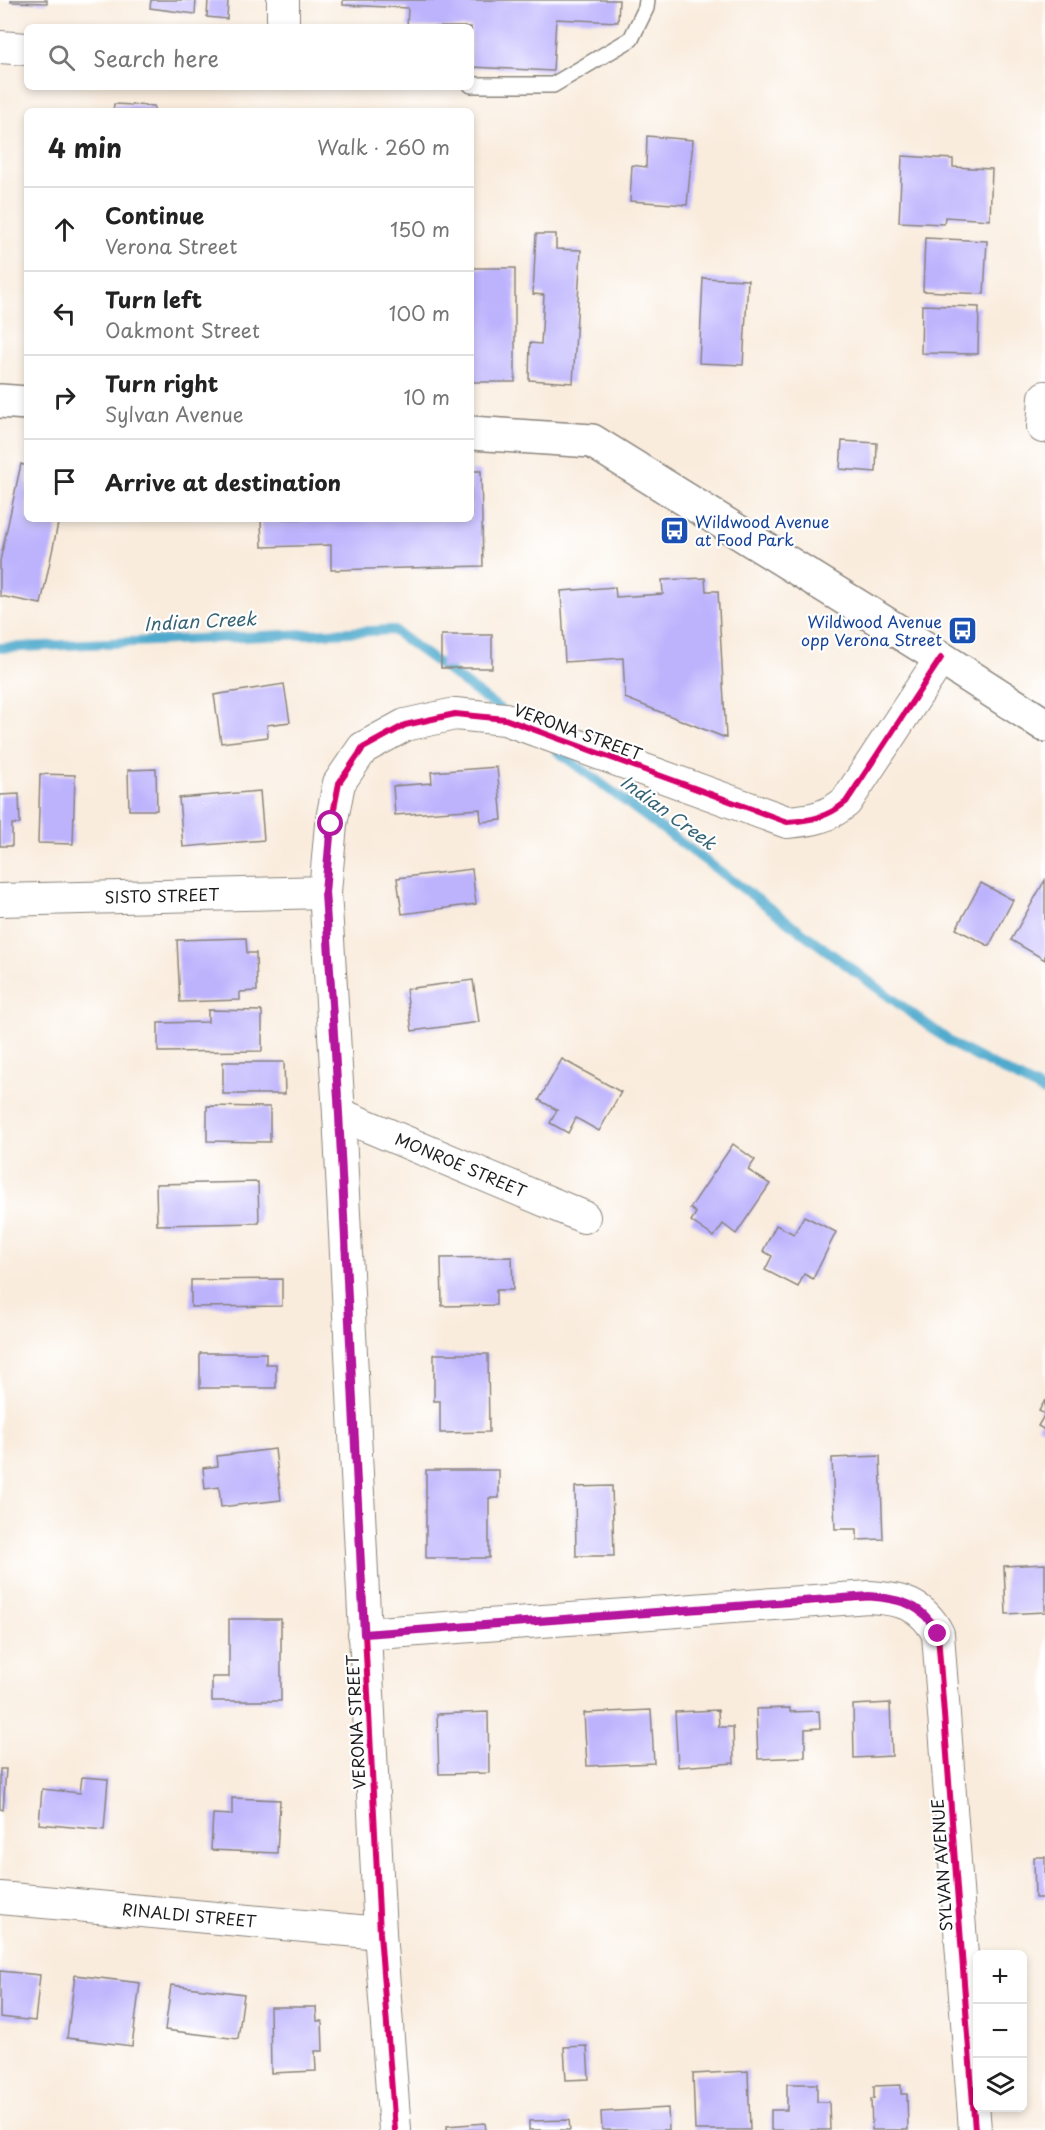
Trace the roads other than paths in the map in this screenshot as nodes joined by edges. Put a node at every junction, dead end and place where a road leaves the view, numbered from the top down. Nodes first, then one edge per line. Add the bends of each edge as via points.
1 (283, 0) edge
2 (646, 0) edge
3 (283, 24) edge
4 (0, 47) edge
5 (24, 49) edge
6 (474, 85) edge
7 (0, 401) edge
8 (24, 403) edge
9 (474, 433) edge
10 (941, 658) junction
11 (1045, 725) edge
12 (325, 892) junction
13 (0, 900) edge
14 (339, 1114) junction
15 (584, 1217) dead end
16 (364, 1634) junction
17 (0, 1898) edge
18 (380, 1934) junction
19 (395, 2130) edge
20 (975, 2130) edge

1 - 3 street
2 - 6 lane via 631,39 554,85
4 - 5 street
7 - 8 street
9 - 10 street via 592,441
10 - 11 street
10 - 12 street, VERONA STREET via 846,802 811,820 787,822 506,719 455,714 405,725 363,748 339,783
12 - 13 street, SISTO STREET
12 - 14 street, VERONA STREET
14 - 15 street, MONROE STREET
14 - 16 street, VERONA STREET
16 - 18 street, VERONA STREET
16 - 20 street, SYLVAN AVENUE via 869,1596 895,1598 915,1606 932,1621 938,1634
17 - 18 street, RINALDI STREET
18 - 19 street, VERONA STREET

